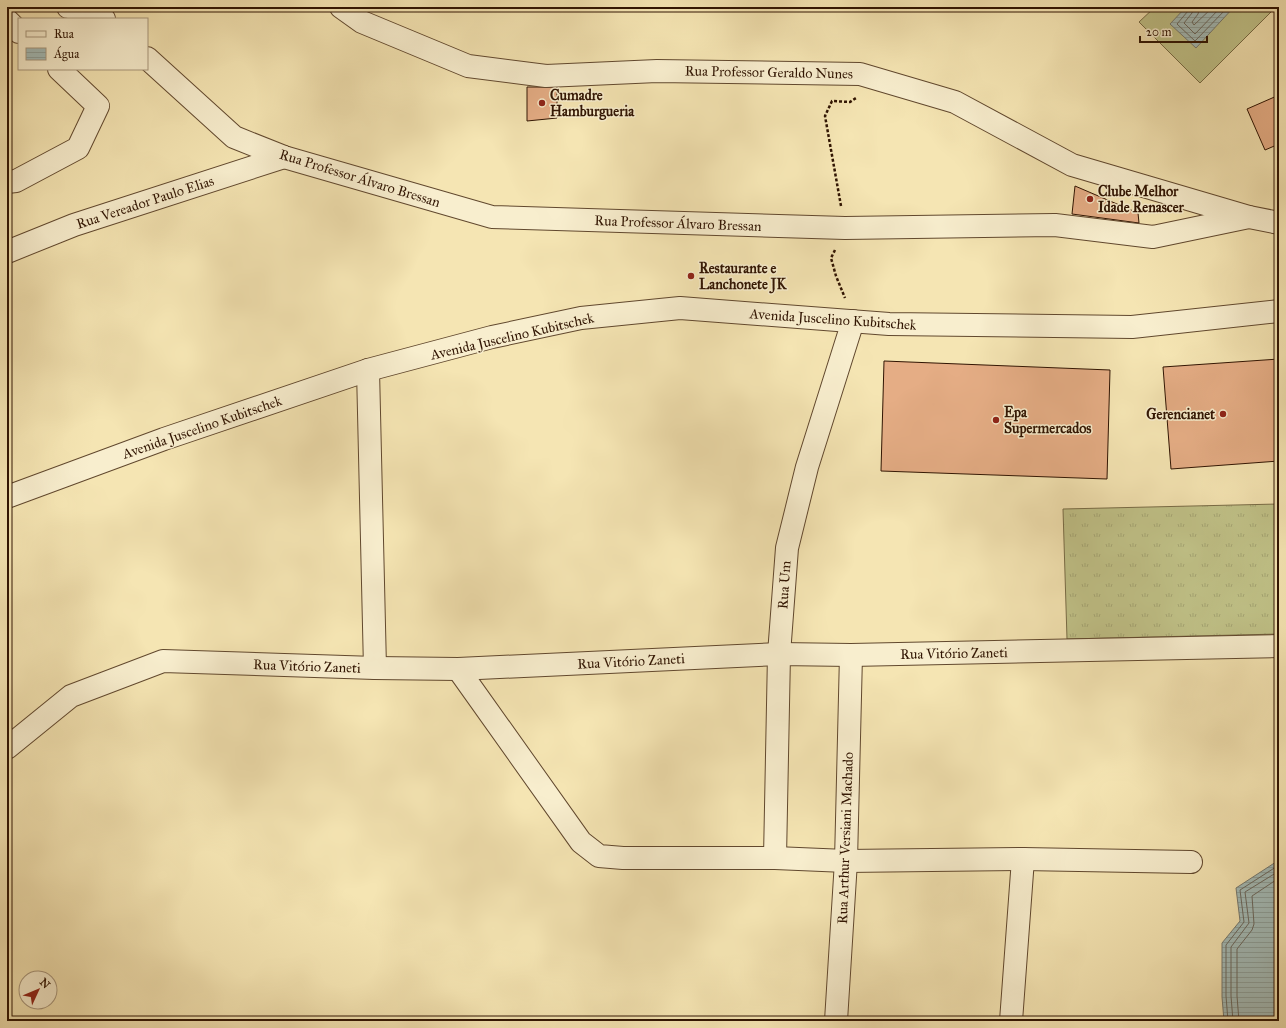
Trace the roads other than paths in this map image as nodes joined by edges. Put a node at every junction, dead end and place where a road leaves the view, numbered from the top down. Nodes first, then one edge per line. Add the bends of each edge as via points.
1 (68, 7) edge
2 (341, 7) edge
3 (101, 18) edge
4 (7, 20) edge
5 (18, 31) edge
6 (148, 59) edge
7 (60, 70) edge
8 (284, 157) junction
9 (7, 182) edge
10 (1249, 217) junction
11 (1279, 223) edge
12 (7, 252) edge
13 (1279, 310) edge
14 (853, 321) junction
15 (368, 370) junction
16 (7, 497) edge
17 (1279, 646) edge
18 (779, 654) junction
19 (851, 655) junction
20 (375, 668) junction
21 (458, 669) junction
22 (7, 748) edge
23 (775, 858) junction
24 (1022, 859) junction
25 (846, 861) junction
26 (1191, 862) dead end
27 (836, 1021) edge
28 (1011, 1021) edge

1 - 3 street
2 - 10 street, Rua Professor Geraldo Nunes via 362,22 468,66 546,76 657,70 860,74 955,102 1072,165
4 - 5 street
6 - 8 street, Rua Professor Álvaro Bressan via 234,137
7 - 9 street via 98,106 78,148 16,181
8 - 10 street, Rua Professor Álvaro Bressan via 492,217 845,228 1055,225 1153,237
8 - 12 street, Rua Vereador Paulo Elias via 74,224
10 - 11 street, Rua Professor Geraldo Nunes
13 - 14 street, Avenida Juscelino Kubitschek via 1132,328 889,324
14 - 15 street, Avenida Juscelino Kubitschek via 680,308 597,316 492,337
14 - 18 street, Rua Um via 807,467 787,548
15 - 16 street, Avenida Juscelino Kubitschek via 164,439
15 - 20 street
17 - 19 street, Rua Vitório Zaneti
18 - 19 street, Rua Vitório Zaneti
18 - 21 street, Rua Vitório Zaneti
18 - 23 street, Rua Um
19 - 25 street, Rua Arthur Versiani Machado
20 - 21 street, Rua Vitório Zaneti
20 - 22 street, Rua Vitório Zaneti via 163,661 71,696
21 - 23 street via 581,842 599,856
23 - 25 street
24 - 25 street
24 - 26 street
24 - 28 street
25 - 27 street, Rua Arthur Versiani Machado

